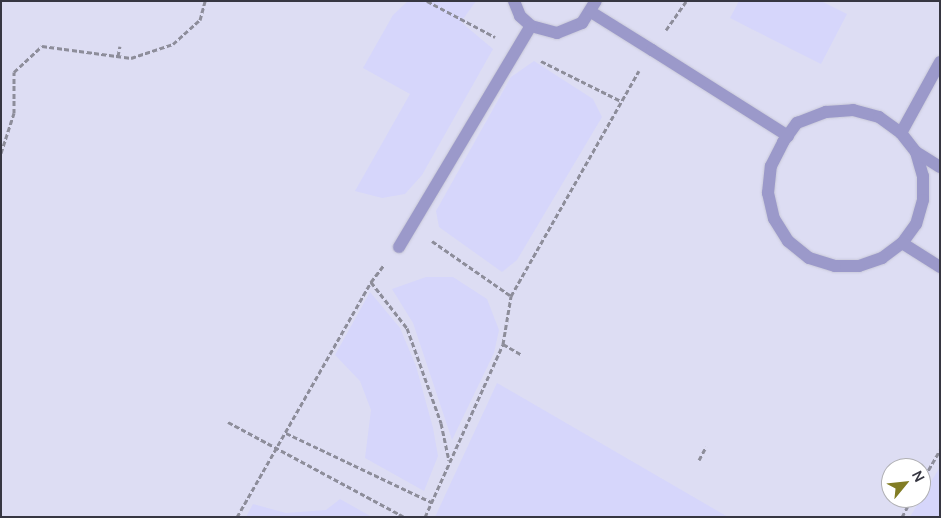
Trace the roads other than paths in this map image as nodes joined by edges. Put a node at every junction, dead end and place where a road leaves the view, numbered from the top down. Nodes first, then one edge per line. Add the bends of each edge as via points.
1 (514, 1) edge
2 (594, 7) edge
3 (531, 26) junction
4 (940, 62) edge
5 (901, 133) junction
6 (788, 136) junction
7 (916, 152) junction
8 (940, 166) edge
9 (902, 243) junction
10 (398, 247) dead end
11 (940, 267) edge

1 - 3 street via 520,16
2 - 3 street via 582,23 557,33
2 - 6 street via 652,50
3 - 10 street
4 - 5 street
5 - 6 street via 879,117 853,110 826,112 797,123
5 - 7 street
6 - 9 street via 771,166 768,193 774,219 788,241 809,258 835,266 859,266 882,258
7 - 8 street
7 - 9 street via 923,176 923,200 916,224
9 - 11 street

